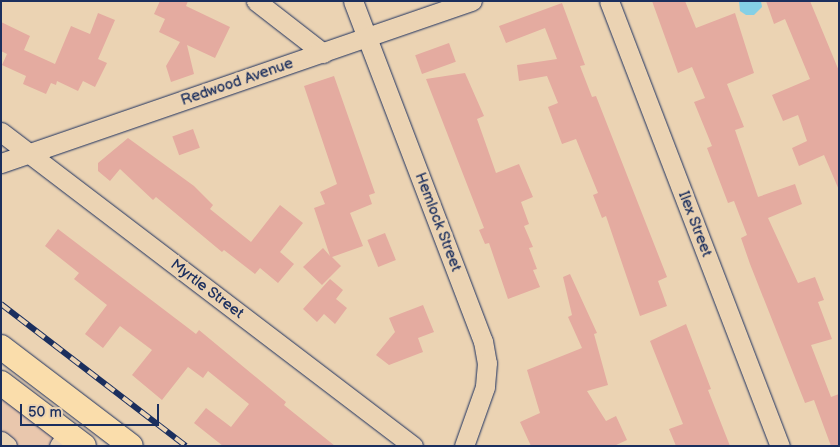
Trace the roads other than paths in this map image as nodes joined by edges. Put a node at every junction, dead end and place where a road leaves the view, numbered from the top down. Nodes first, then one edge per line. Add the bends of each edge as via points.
1 (256, 1) edge
2 (352, 1) edge
3 (472, 1) edge
4 (609, 1) edge
5 (367, 38) junction
6 (323, 53) junction
7 (1, 132) edge
8 (29, 154) junction
9 (1, 163) edge
10 (1, 347) edge
11 (32, 370) junction
12 (5, 392) edge
13 (1, 442) edge
14 (70, 442) edge
15 (7, 446) edge
16 (131, 446) edge
17 (413, 446) edge
18 (464, 446) edge
19 (780, 446) edge

1 - 6 street
2 - 5 street, Hemlock Street
3 - 5 street, Redwood Avenue
4 - 19 street, Ilex Street
5 - 6 street, Redwood Avenue
5 - 18 street, Hemlock Street via 483,341 487,363 485,387
6 - 8 street, Redwood Avenue
7 - 8 street, Myrtle Street
8 - 9 street, Redwood Avenue
8 - 17 street, Myrtle Street
10 - 11 main road
11 - 12 main road
11 - 16 main road
12 - 14 main road
13 - 15 street

